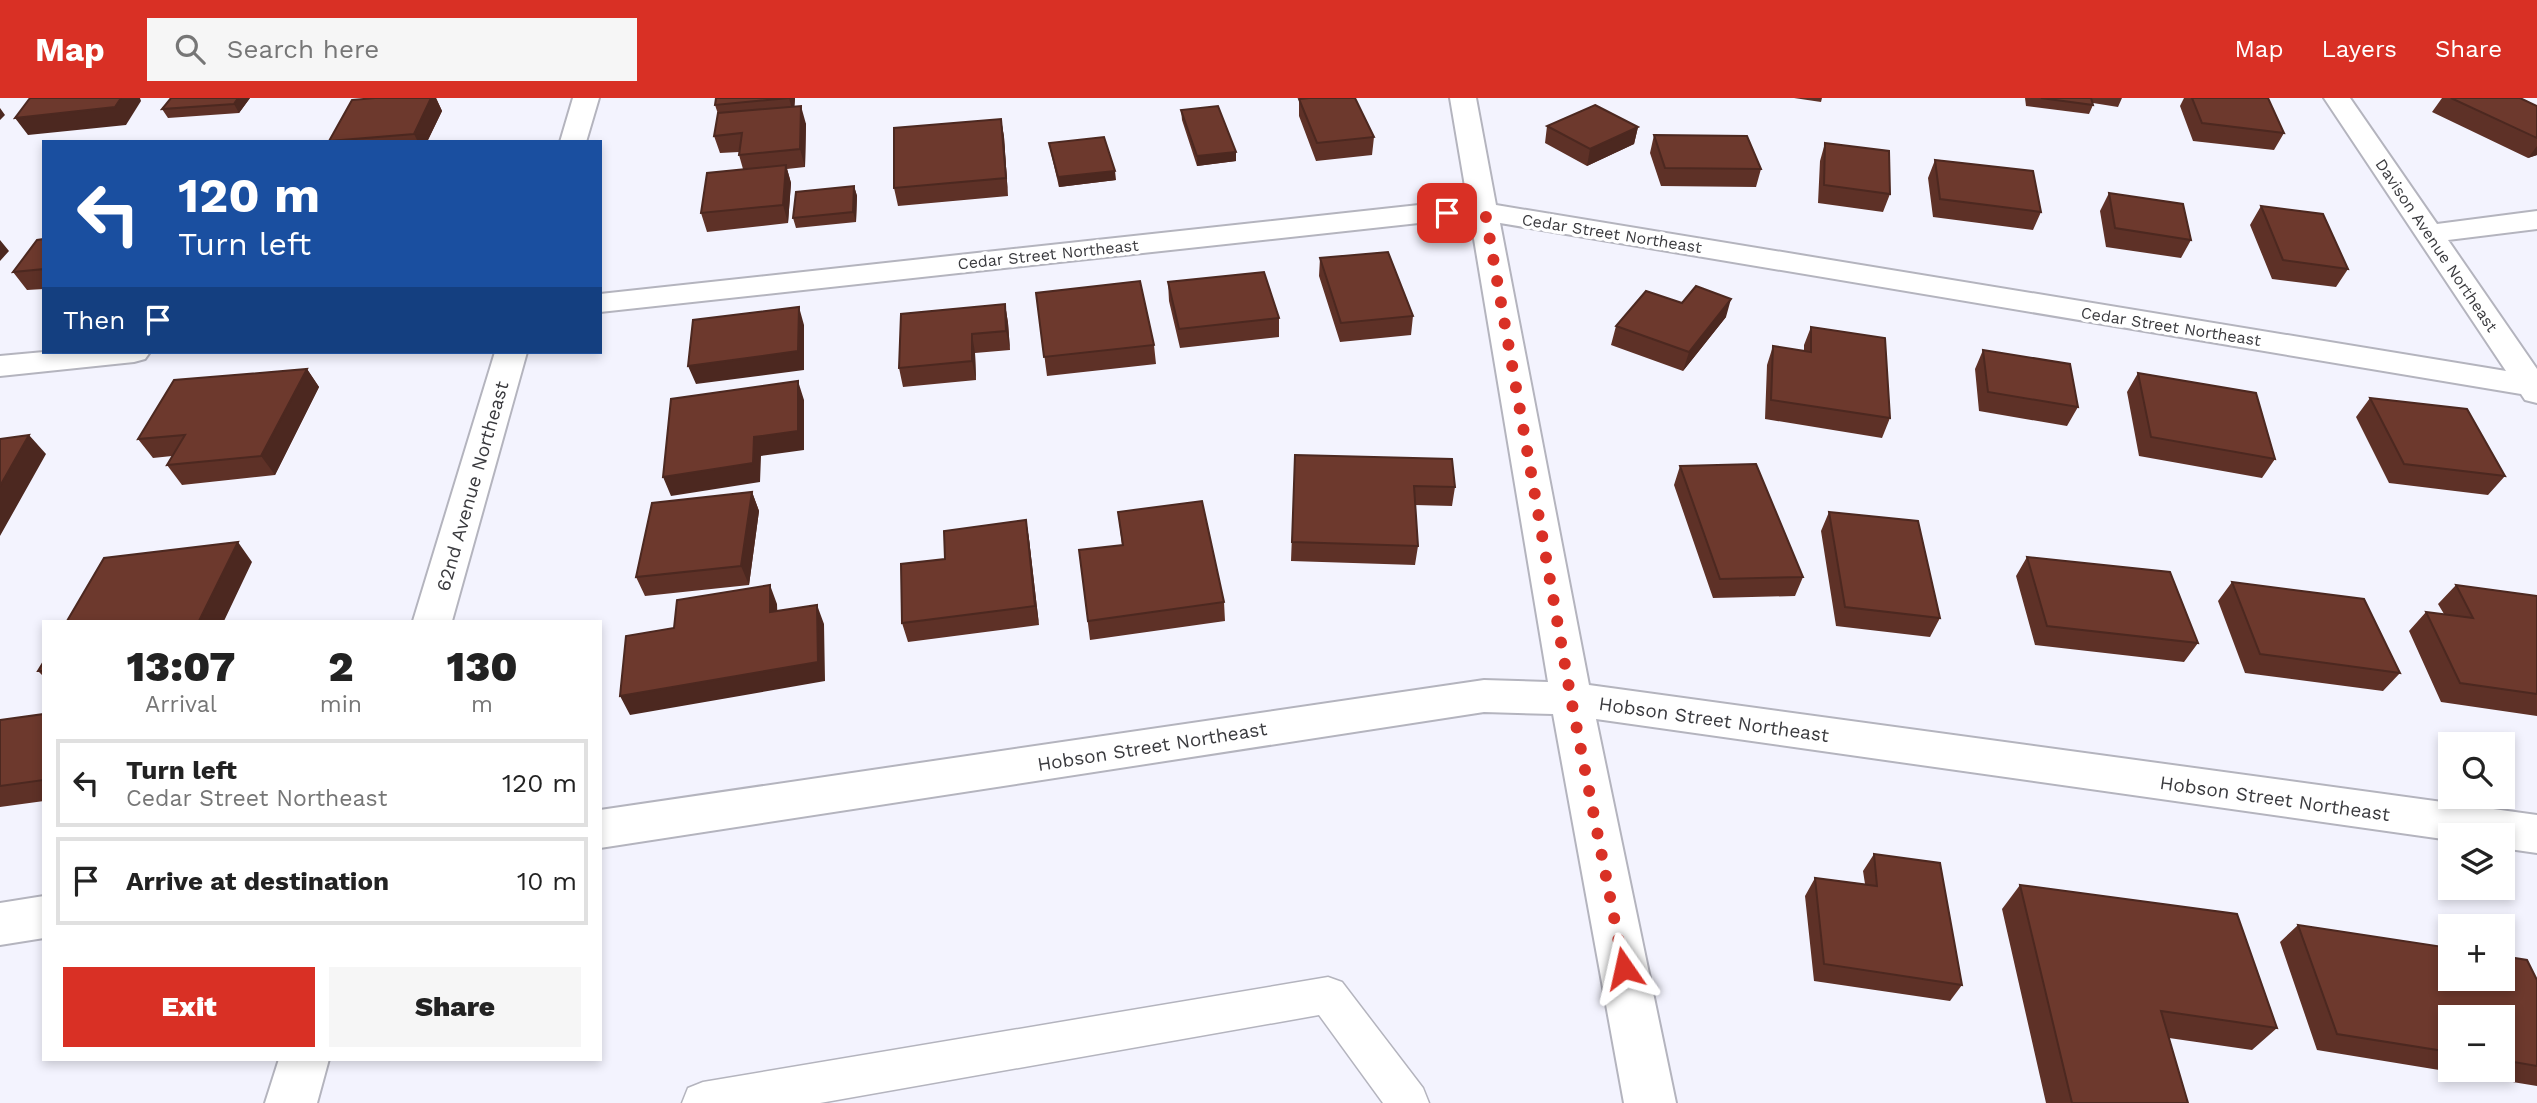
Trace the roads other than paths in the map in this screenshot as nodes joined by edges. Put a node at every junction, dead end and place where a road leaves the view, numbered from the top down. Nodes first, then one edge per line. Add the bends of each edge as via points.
1 (586, 98) edge
2 (1463, 98) edge
3 (2337, 98) edge
4 (574, 140) edge
5 (1485, 212) junction
6 (2537, 220) edge
7 (2429, 234) junction
8 (602, 303) edge
9 (115, 354) edge
10 (510, 354) edge
11 (0, 366) edge
12 (2535, 390) edge
13 (432, 620) edge
14 (1571, 699) junction
15 (602, 829) edge
16 (2537, 834) edge
17 (42, 917) edge
18 (0, 924) edge
19 (303, 1061) edge
20 (291, 1103) edge
21 (703, 1103) edge
22 (1408, 1103) edge
23 (1650, 1103) edge

1 - 4 street
2 - 5 street
3 - 7 street, Davison Avenue Northeast
5 - 8 street, Cedar Street Northeast via 1428,213
5 - 12 street, Cedar Street Northeast
5 - 14 street
6 - 7 street
7 - 12 street, Davison Avenue Northeast
9 - 11 street
10 - 13 street, 62nd Avenue Northeast
14 - 15 street, Hobson Street Northeast via 1484,696
14 - 16 street, Hobson Street Northeast
14 - 23 street
17 - 18 street
19 - 20 street
21 - 22 lane via 1328,995

